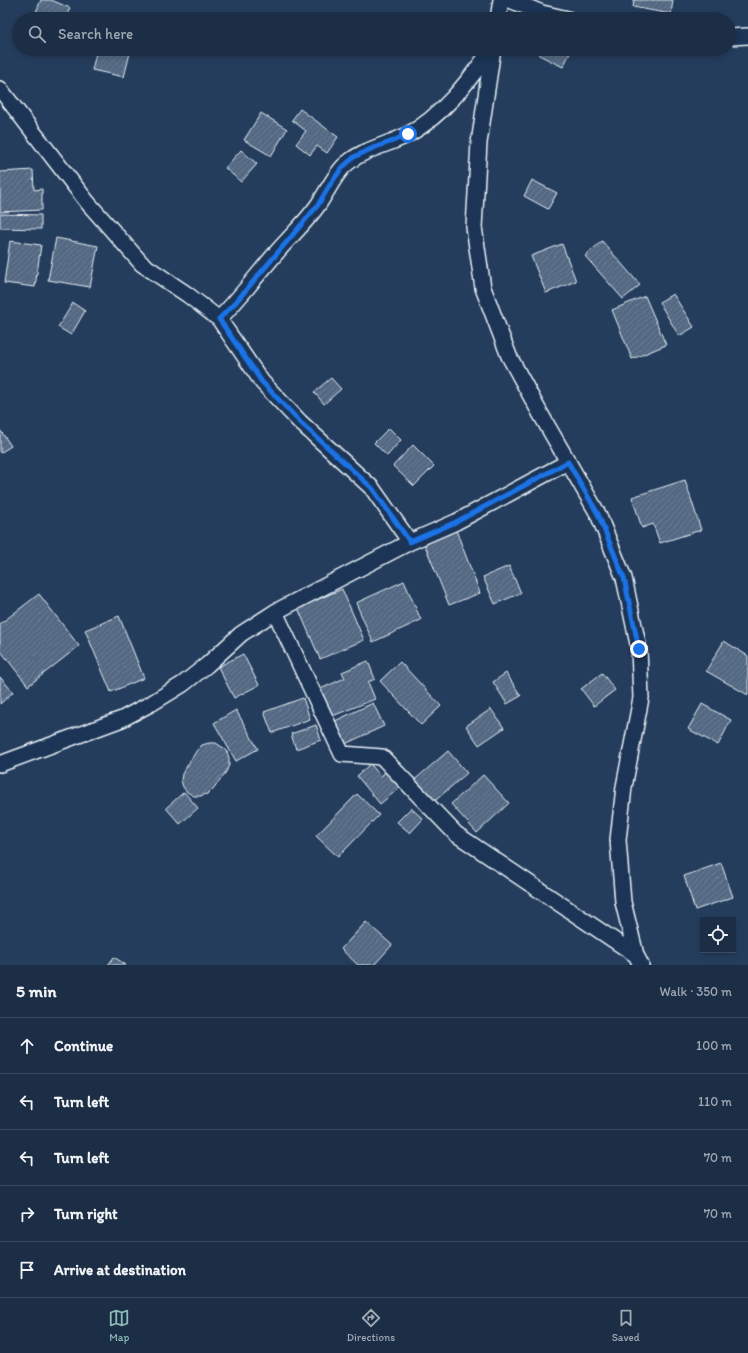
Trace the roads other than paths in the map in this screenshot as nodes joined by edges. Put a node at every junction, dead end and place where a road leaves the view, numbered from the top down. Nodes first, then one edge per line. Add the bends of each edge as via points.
1 (501, 0) edge
2 (510, 0) edge
3 (499, 12) edge
4 (540, 12) edge
5 (748, 36) edge
6 (736, 37) edge
7 (487, 56) edge
8 (491, 56) edge
9 (0, 89) edge
10 (219, 319) junction
11 (568, 462) junction
12 (410, 542) junction
13 (275, 612) junction
14 (0, 764) edge
15 (639, 960) edge

1 - 3 street
2 - 4 street
5 - 6 street
7 - 10 street via 467,82 433,118 408,134 354,157 342,168 318,205
8 - 11 street via 479,143 474,227 483,288 509,356
9 - 10 street via 88,203 142,264
10 - 12 street via 262,382 300,422 372,488
11 - 12 street via 456,522
11 - 15 street via 598,514 624,578 639,649 641,698 624,787 618,840 623,902
12 - 13 street
13 - 14 street via 241,634 182,684 152,703 122,719
13 - 15 street via 342,754 382,757 456,834

